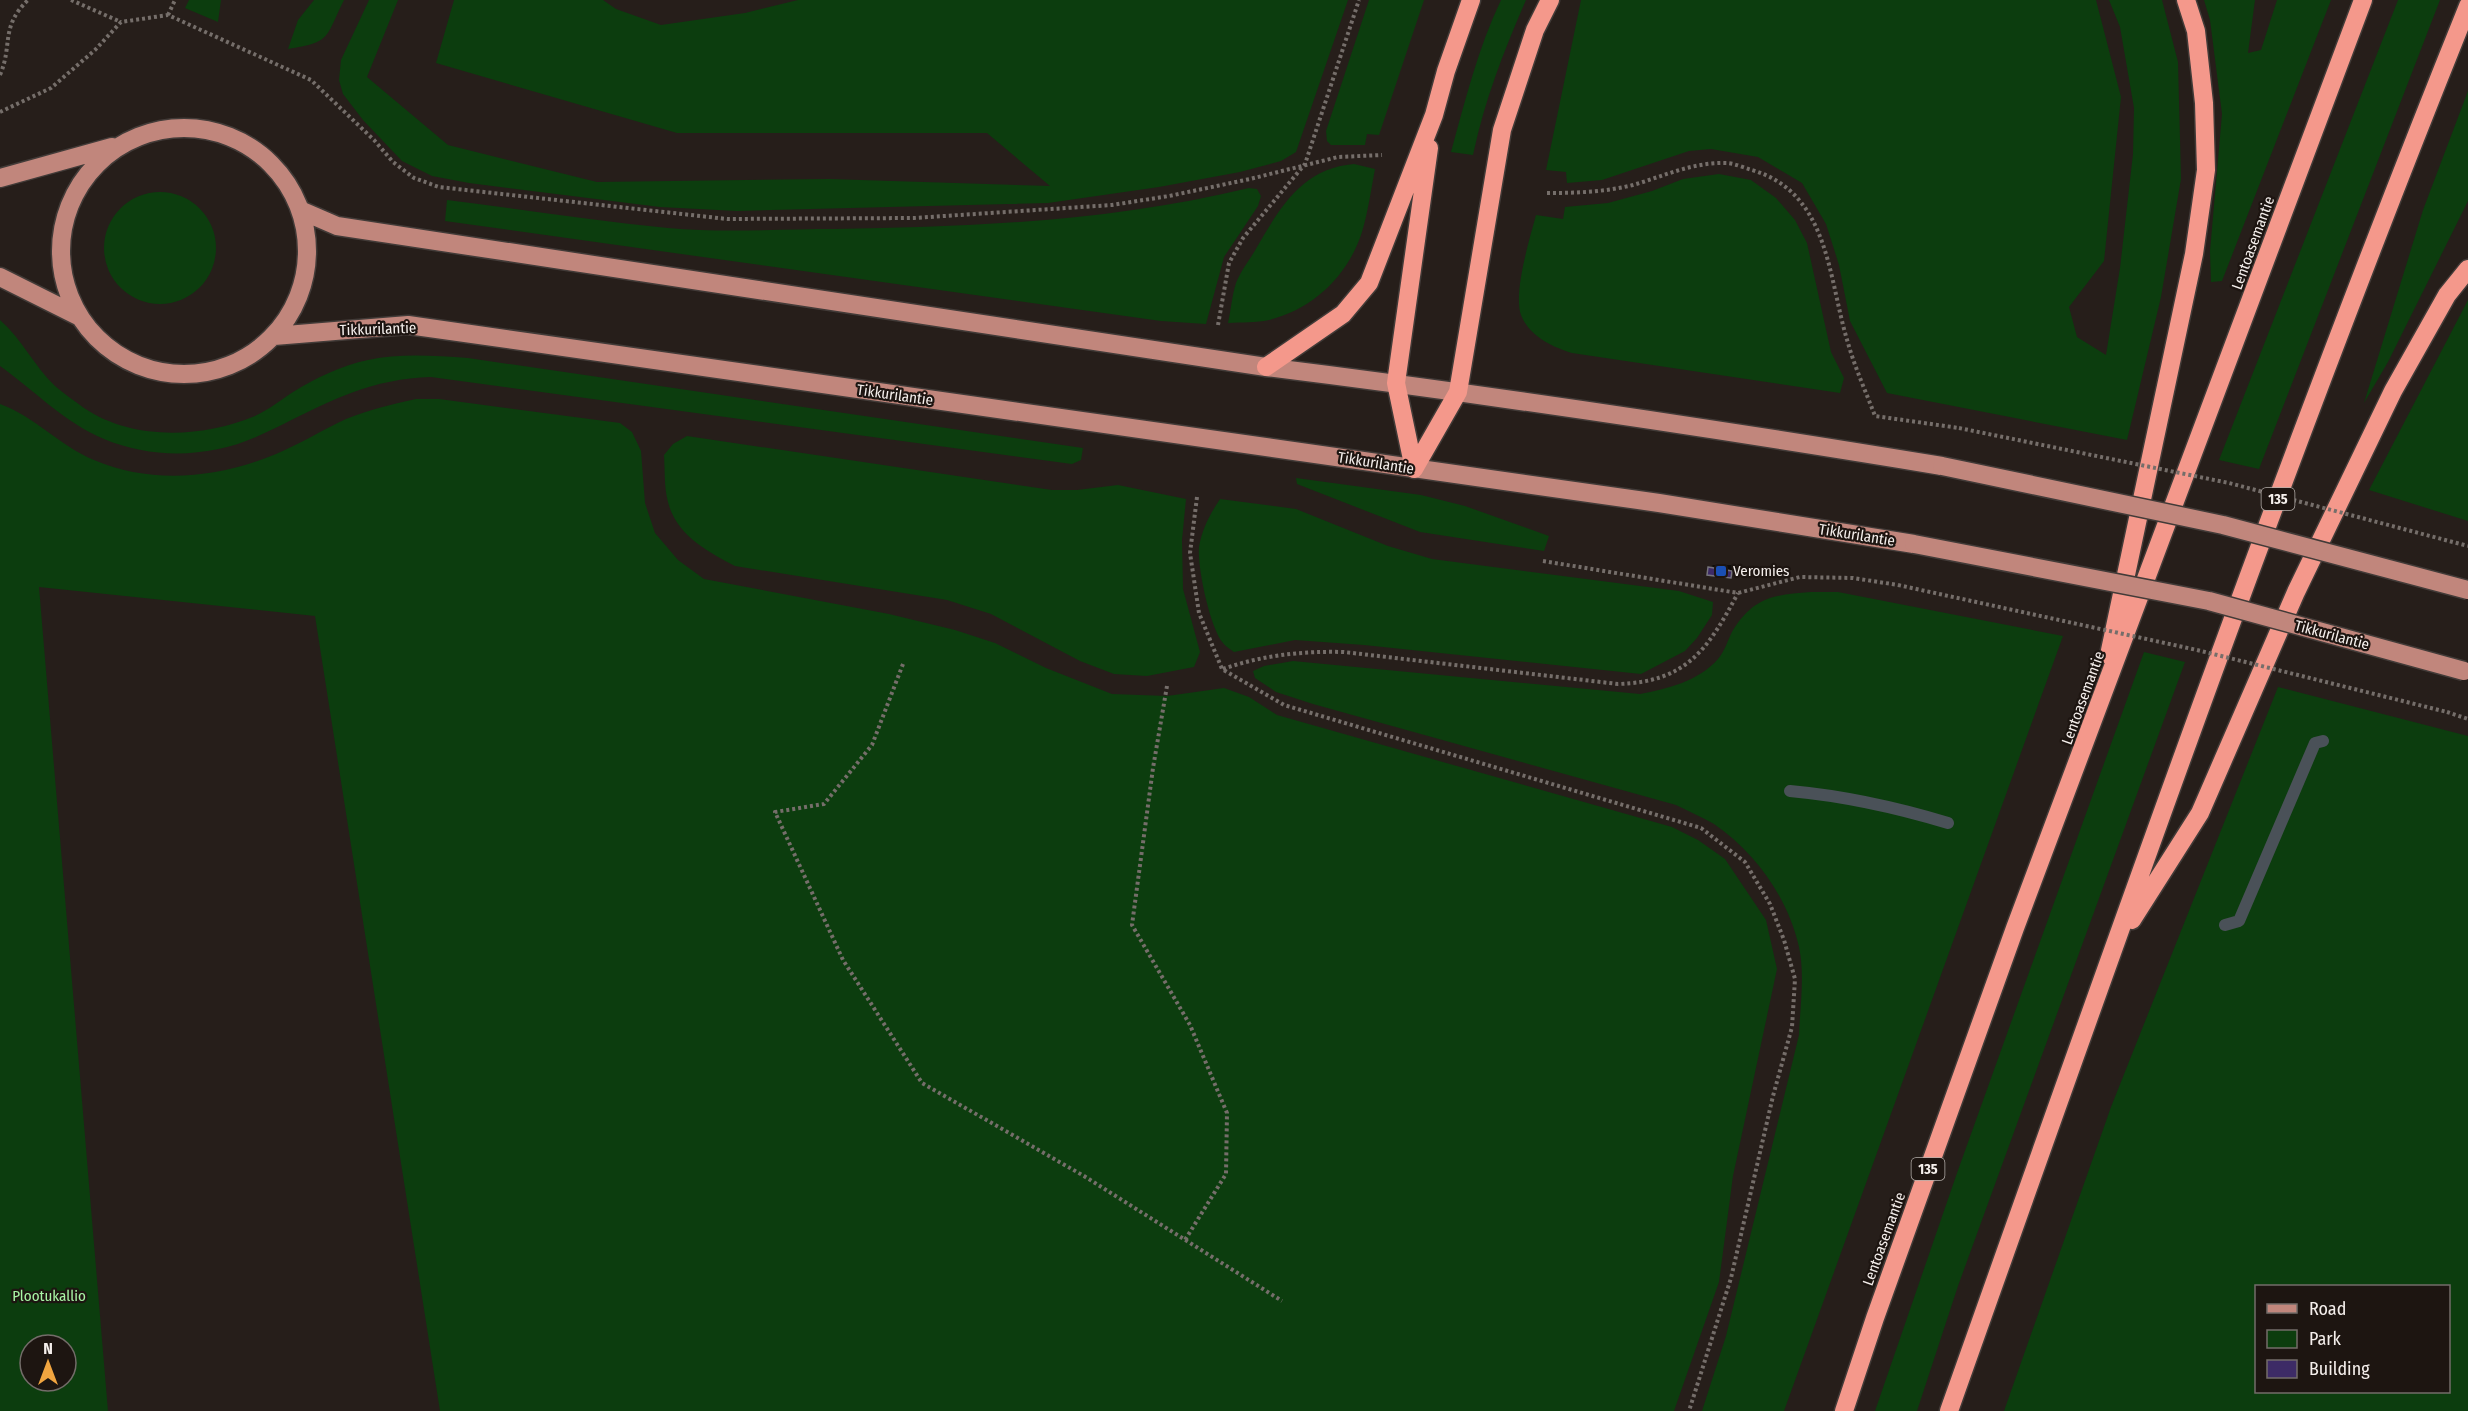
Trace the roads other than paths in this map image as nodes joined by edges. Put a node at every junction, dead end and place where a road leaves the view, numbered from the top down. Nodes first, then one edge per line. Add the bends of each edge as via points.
1 (1471, 0) edge
2 (1550, 0) edge
3 (2186, 0) edge
4 (2363, 0) edge
5 (2468, 6) edge
6 (1434, 115) junction
7 (114, 147) junction
8 (0, 178) edge
9 (300, 210) junction
10 (2468, 269) edge
11 (0, 277) edge
12 (78, 316) junction
13 (274, 336) junction
14 (1266, 367) junction
15 (1396, 383) junction
16 (1458, 392) junction
17 (1414, 469) junction
18 (2468, 590) edge
19 (2466, 671) edge
20 (2096, 715) junction
21 (2112, 952) junction
22 (1844, 1411) edge
23 (1949, 1411) edge

1 - 6 highway
2 - 16 highway via 1535,30 1502,130
3 - 20 highway via 2196,31 2206,170 2194,254
4 - 20 highway, Lentoasemantie / 135
5 - 21 highway, 135 via 2296,453
6 - 14 highway via 1369,283 1343,314
6 - 15 highway
7 - 8 main road
7 - 9 main road via 171,129 206,129 229,136 256,151 280,174
7 - 12 main road via 83,178 64,219 60,247 62,278
9 - 13 main road via 307,243 303,285 294,307
9 - 14 main road via 336,226
10 - 21 highway via 2447,295 2393,391 2296,592 2200,813
11 - 12 main road
12 - 13 main road via 116,354 145,369 188,375 230,366
13 - 17 main road, Tikkurilantie via 408,325
14 - 15 main road
15 - 16 main road
15 - 17 highway
16 - 17 highway
16 - 18 main road, bridge via 1942,466 2223,525
17 - 19 main road, Tikkurilantie, bridge via 1914,544 2209,601
20 - 22 highway, Lentoasemantie / 135 via 2007,950
21 - 23 highway, 135

